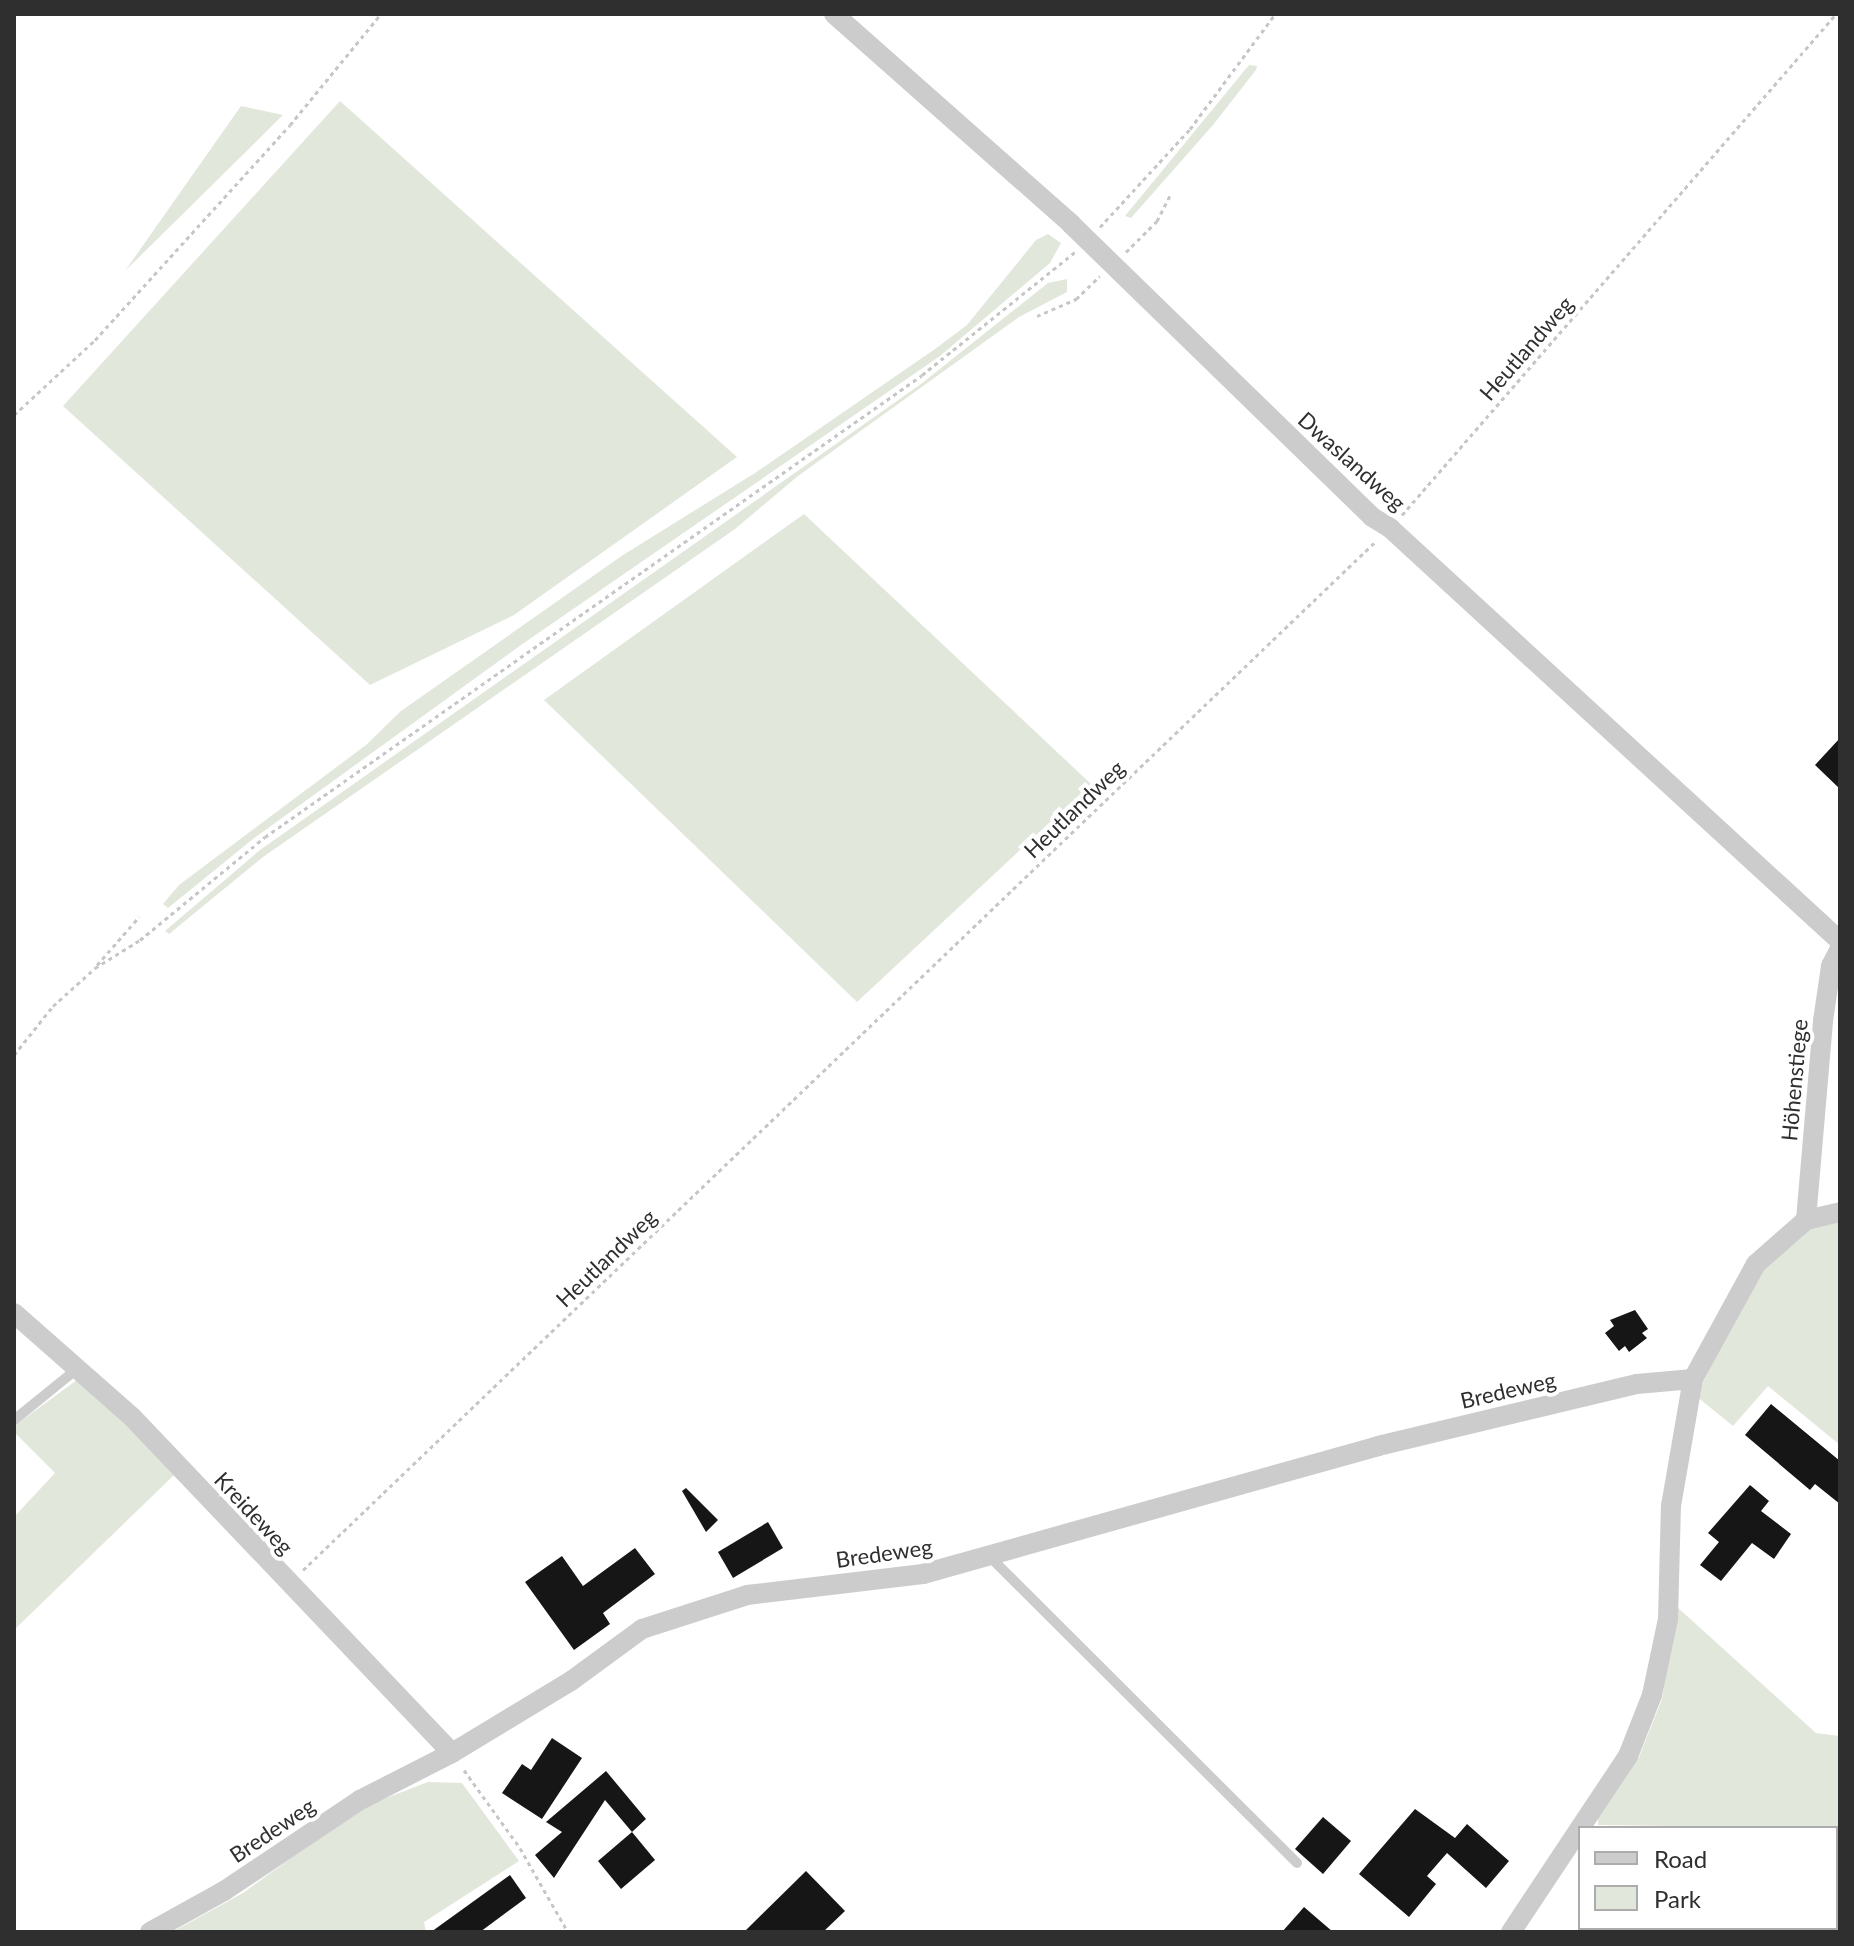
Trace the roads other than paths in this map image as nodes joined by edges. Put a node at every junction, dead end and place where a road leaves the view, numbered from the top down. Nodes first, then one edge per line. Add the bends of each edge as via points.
1 (834, 14) edge
2 (1840, 941) edge
3 (1840, 948) edge
4 (1831, 1022) edge
5 (1840, 1212) edge
6 (1806, 1220) junction
7 (14, 1313) edge
8 (80, 1367) junction
9 (1693, 1379) junction
10 (14, 1420) edge
11 (991, 1558) junction
12 (452, 1753) junction
13 (1581, 1826) edge
14 (1578, 1831) edge
15 (1297, 1863) dead end
16 (150, 1932) edge
17 (1511, 1932) edge

1 - 2 street, Dwaslandweg via 1087,241 1372,517
3 - 4 street, Höhenstiege via 1831,966
4 - 6 street, Höhenstiege
5 - 6 street
6 - 9 street via 1756,1264
7 - 8 street, Kreideweg
8 - 10 lane
8 - 12 street, Kreideweg
9 - 11 street, Bredeweg via 1637,1384 1378,1446
9 - 13 street via 1671,1506 1668,1619 1652,1695 1628,1756
11 - 12 street, Bredeweg via 923,1574 747,1595 642,1629 571,1681
11 - 15 lane
12 - 16 street, Bredeweg via 360,1800 224,1891
14 - 17 street

